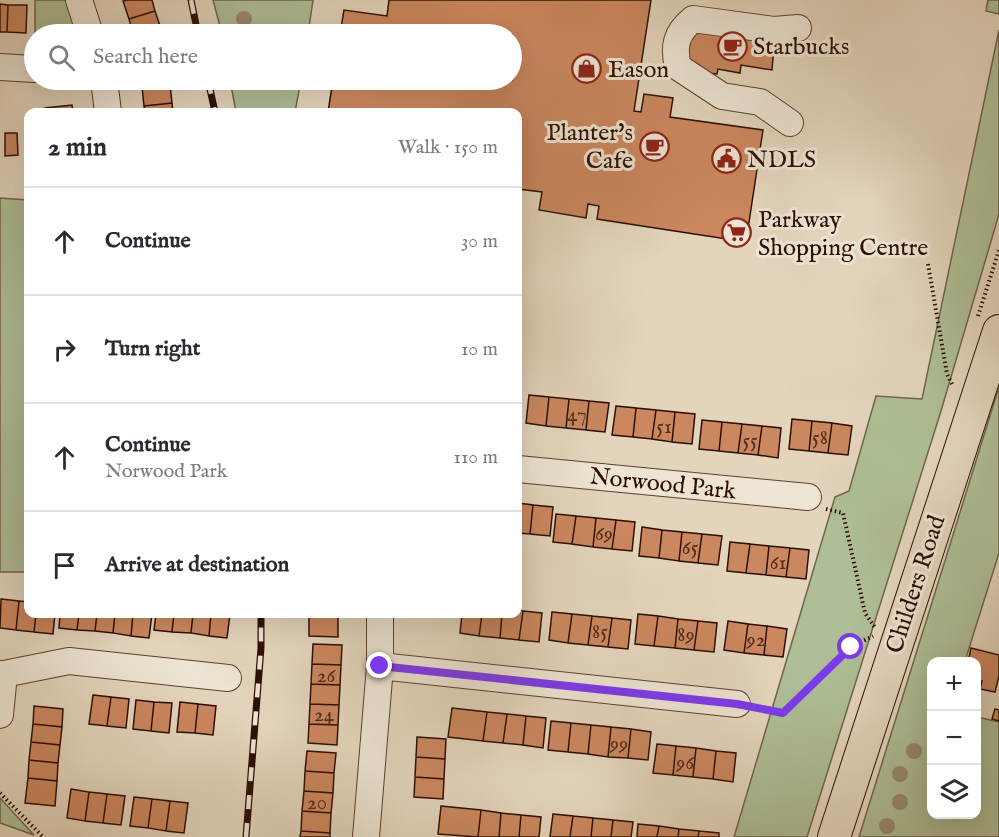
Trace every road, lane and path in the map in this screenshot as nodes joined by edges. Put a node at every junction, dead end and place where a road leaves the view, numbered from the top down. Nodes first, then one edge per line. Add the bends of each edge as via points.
1 (79, 0) edge
2 (87, 24) edge
3 (798, 27) dead end
4 (0, 67) edge
5 (24, 68) edge
6 (105, 90) edge
7 (108, 108) edge
8 (790, 123) dead end
9 (928, 264) dead end
10 (999, 331) edge
11 (954, 387) dead end
12 (522, 469) edge
13 (808, 497) joint
14 (380, 618) edge
15 (380, 666) junction
16 (2, 674) edge
17 (228, 678) dead end
18 (737, 704) joint
19 (0, 715) edge
20 (0, 793) edge
21 (43, 837) edge
22 (366, 837) edge
23 (834, 837) edge

1 - 2 street
3 - 8 street via 774,30 693,19 680,32 674,49 678,67 696,80 722,96 760,102
4 - 5 street
6 - 7 street
9 - 11 path via 947,374
10 - 23 main road, Childers Road
12 - 13 street, Norwood Park
13 - 18 path via 832,512 843,513 865,613 878,633 851,647 783,713
14 - 15 street
15 - 18 street
15 - 22 street
16 - 17 street via 69,661
16 - 19 street
20 - 21 path

